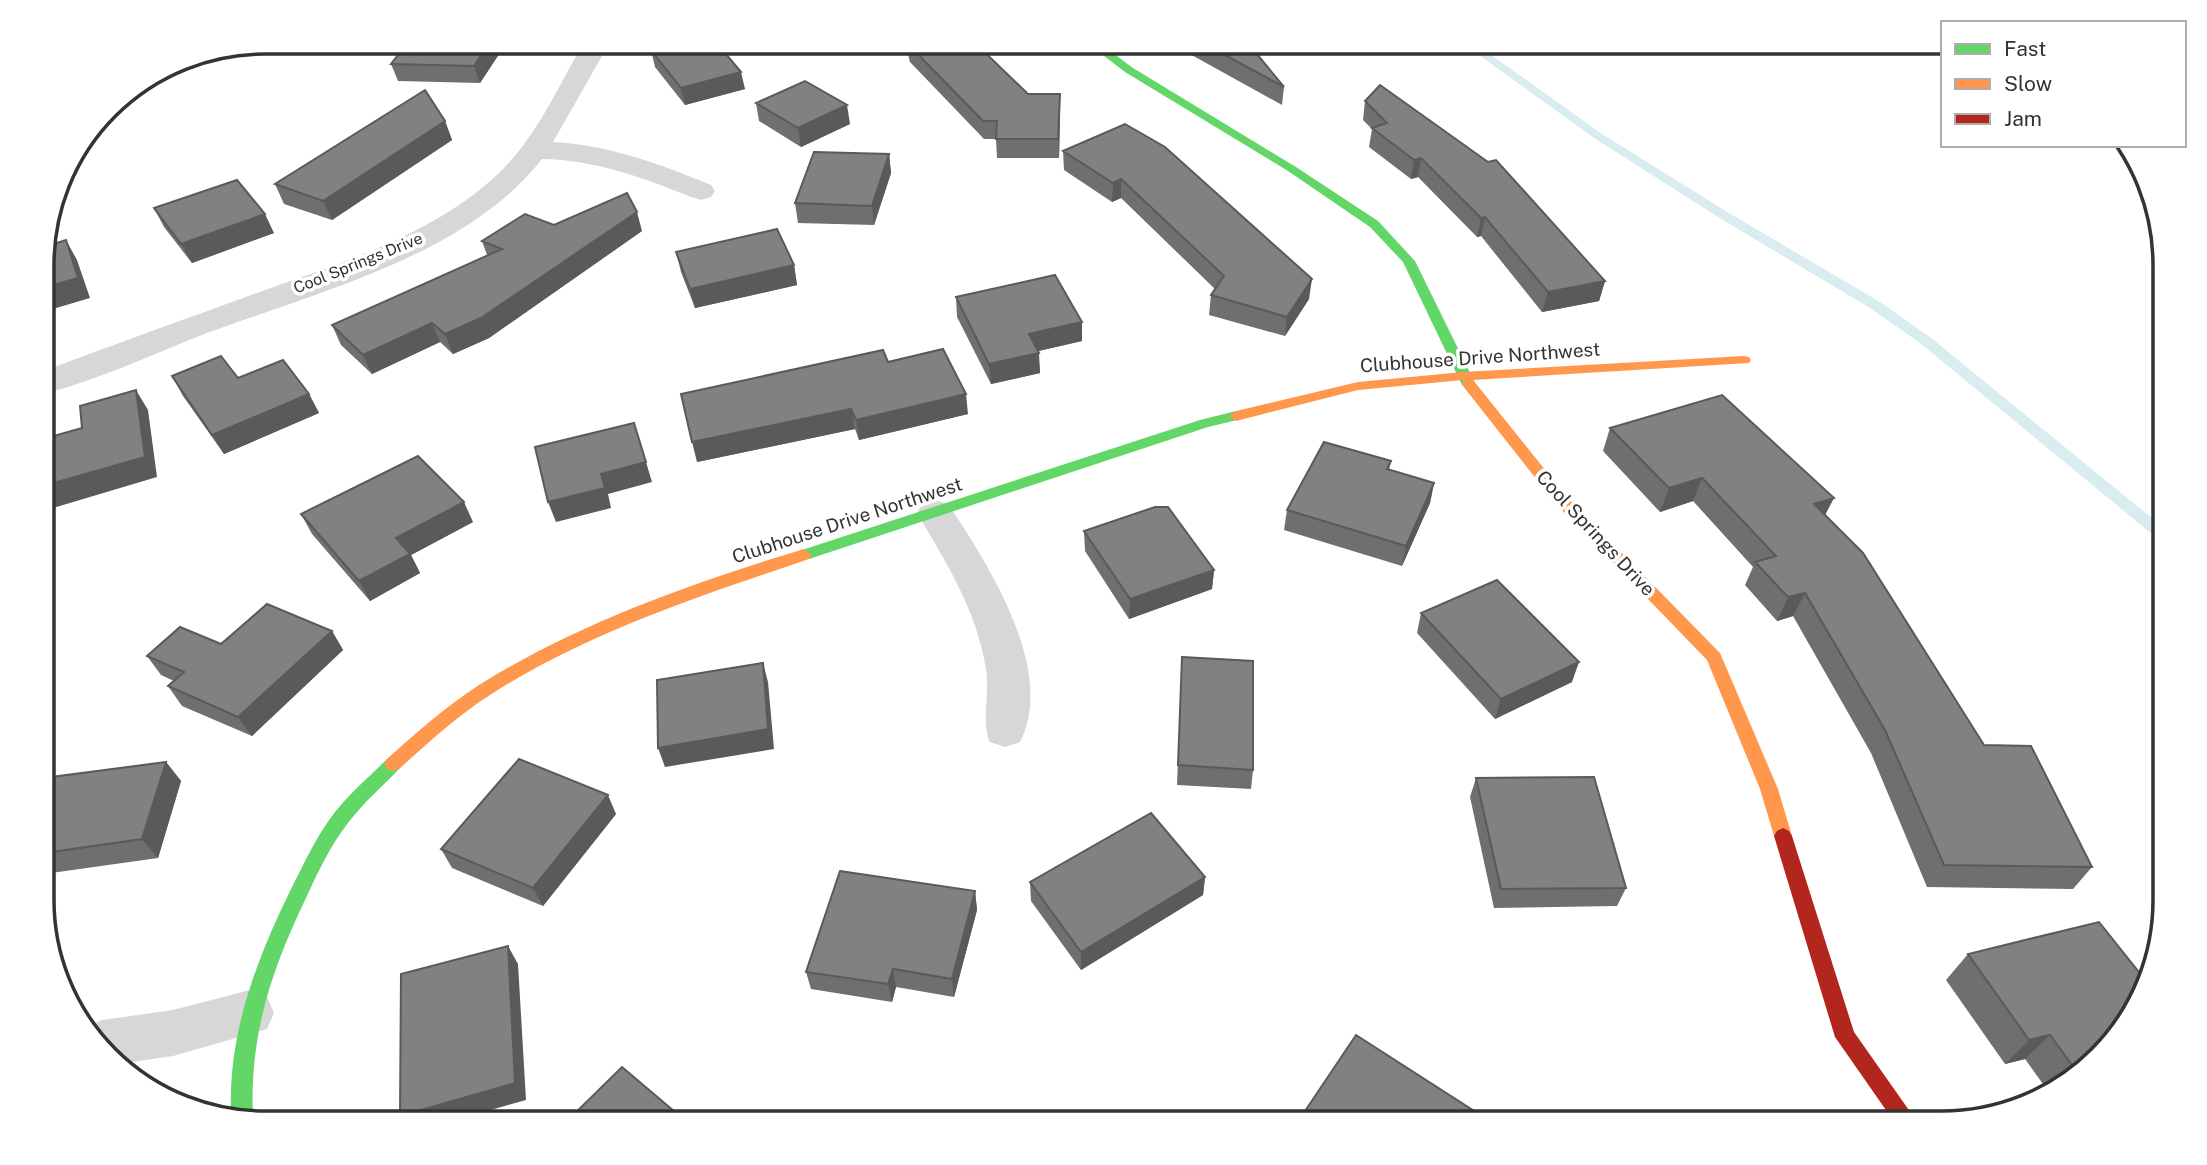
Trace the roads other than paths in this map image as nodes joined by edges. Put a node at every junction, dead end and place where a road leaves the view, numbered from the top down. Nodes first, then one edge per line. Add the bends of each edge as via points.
1 (590, 54) edge
2 (1107, 54) edge
3 (533, 150) junction
4 (701, 191) dead end
5 (1744, 360) dead end
6 (1463, 376) junction
7 (55, 379) edge
8 (935, 513) junction
9 (1005, 730) dead end
10 (250, 1013) junction
11 (110, 1042) edge
12 (241, 1109) edge
13 (1899, 1110) edge

1 - 3 street, Cool Springs Drive
2 - 6 street, Cool Springs Drive via 1374,224 1409,261
3 - 4 street via 623,160
3 - 7 street, Cool Springs Drive via 491,194 432,233 359,266
5 - 6 street, Clubhouse Drive Northwest
6 - 8 street, Clubhouse Drive Northwest via 1358,386 1205,423
6 - 13 street, Cool Springs Drive via 1561,500 1714,657 1769,789 1845,1037
8 - 9 street via 966,561 1000,642 1009,692
8 - 10 street, Clubhouse Drive Northwest via 659,603 488,687 413,744 341,818 271,950
10 - 11 street via 173,1033
10 - 12 street, Clubhouse Drive Northwest via 239,1088

